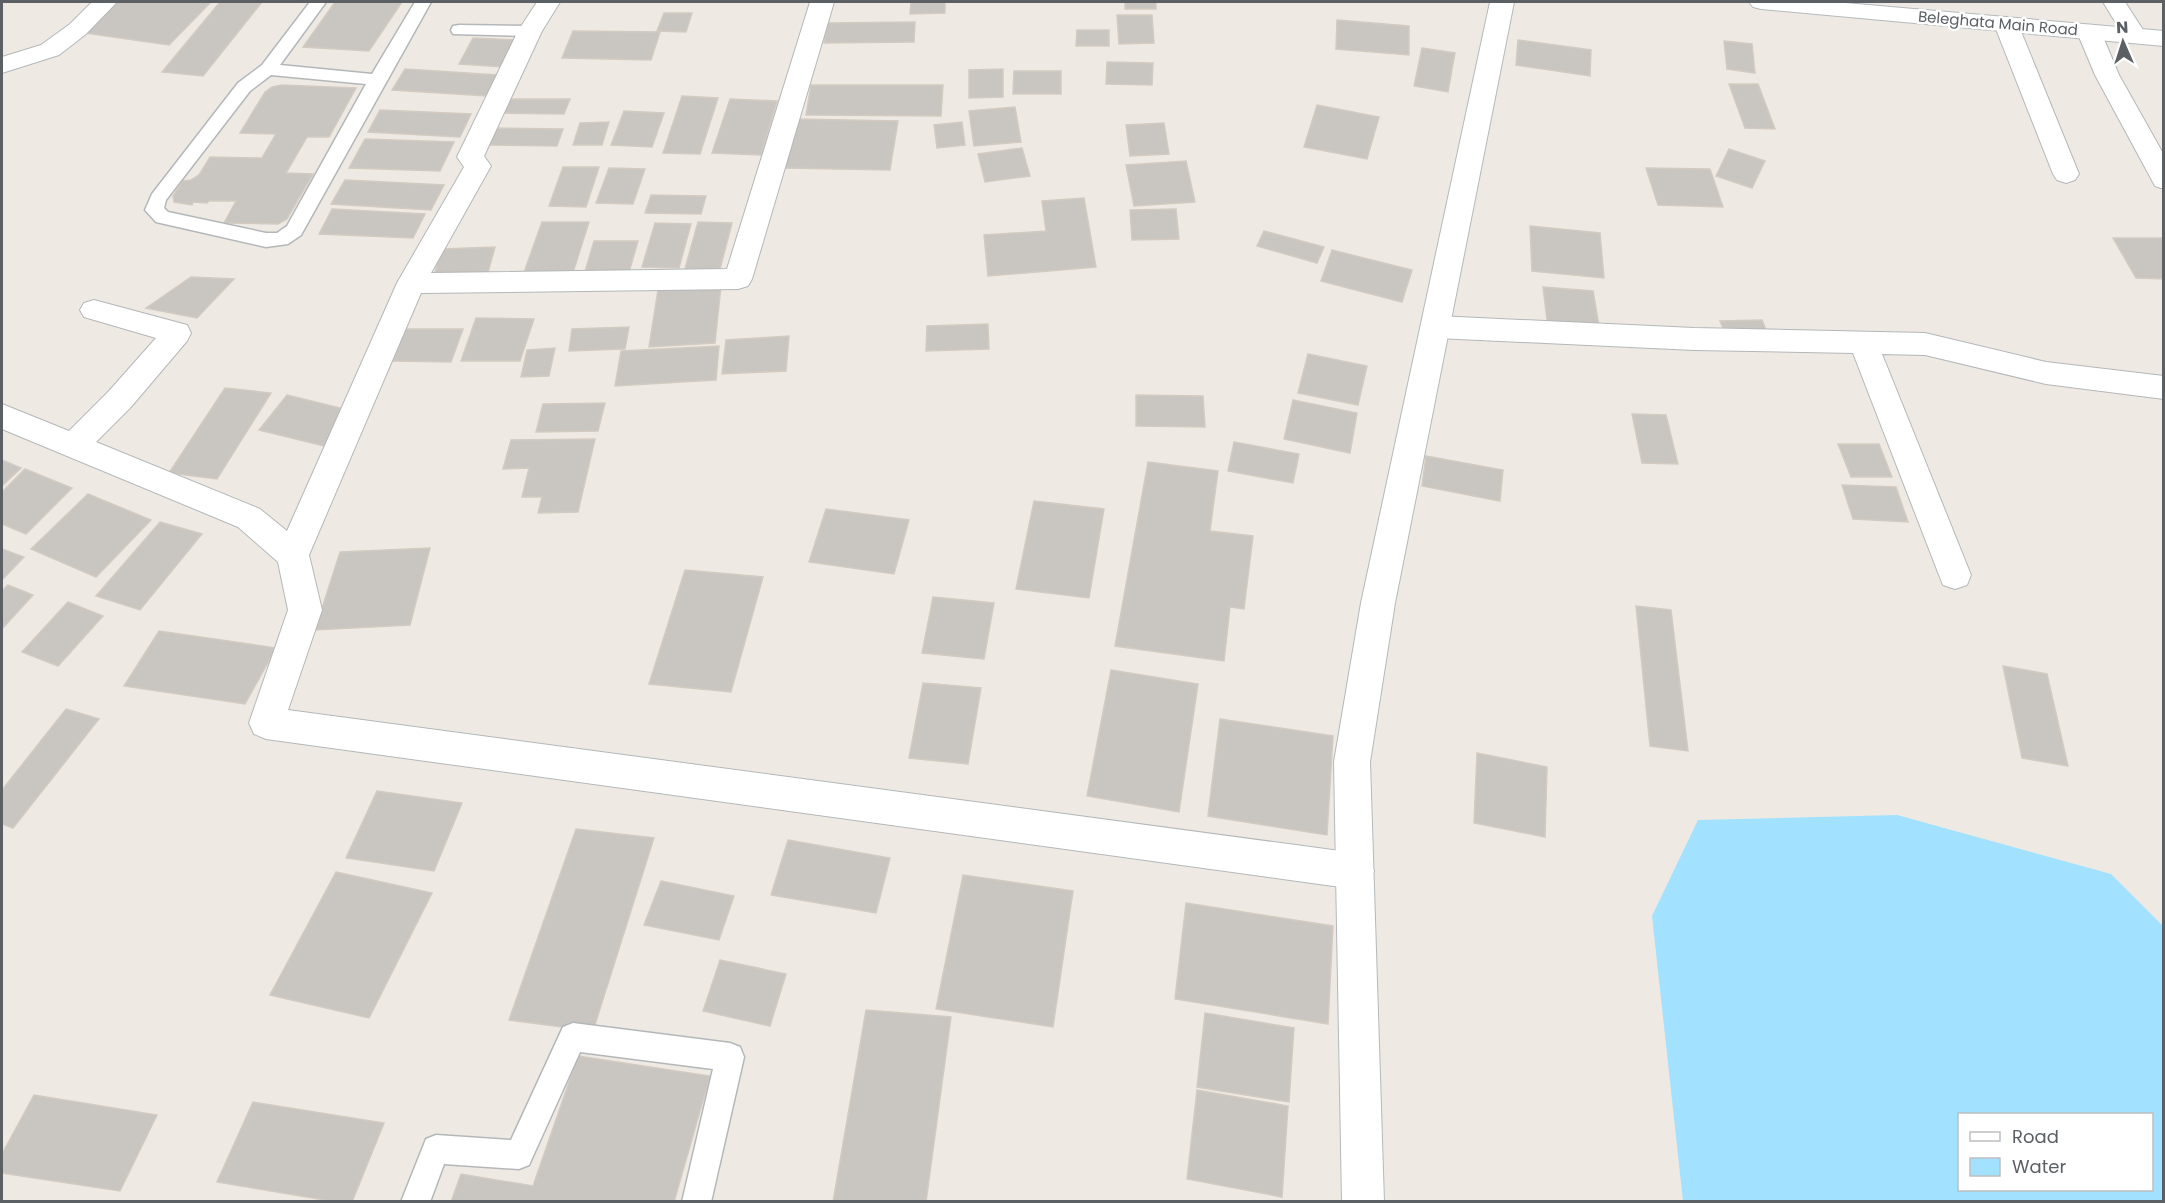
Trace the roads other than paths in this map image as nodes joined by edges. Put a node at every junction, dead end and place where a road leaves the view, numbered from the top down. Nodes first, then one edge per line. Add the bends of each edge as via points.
1 (105, 2) edge
2 (318, 2) edge
3 (423, 2) edge
4 (548, 2) edge
5 (822, 2) edge
6 (1502, 2) edge
7 (1761, 2) edge
8 (2114, 2) edge
9 (2006, 24) junction
10 (459, 30) dead end
11 (530, 31) junction
12 (2090, 32) junction
13 (2135, 36) junction
14 (2163, 39) edge
15 (2, 65) edge
16 (268, 69) junction
17 (377, 80) junction
18 (2066, 174) dead end
19 (2163, 180) edge
20 (411, 283) junction
21 (94, 310) dead end
22 (1437, 327) junction
23 (1864, 344) junction
24 (2163, 388) edge
25 (2, 416) edge
26 (73, 446) junction
27 (293, 555) junction
28 (1955, 575) dead end
29 (1355, 871) junction
30 (415, 1202) edge
31 (696, 1202) edge
32 (1363, 1202) edge

1 - 15 street via 50,51
2 - 16 lane
3 - 17 lane
4 - 11 street
5 - 20 street via 738,279
6 - 22 street
7 - 9 street, Beleghata Main Road
8 - 13 street
9 - 12 street, Beleghata Main Road
9 - 18 street
10 - 11 lane
11 - 20 street via 470,157 478,166
12 - 13 street, Beleghata Main Road
12 - 19 street via 2107,75
13 - 14 street, Beleghata Main Road
16 - 17 lane
16 - 17 lane via 244,87 158,198 154,210 162,217 266,240 281,239 294,230
20 - 27 street
21 - 26 street via 177,333
22 - 23 street
22 - 29 street via 1378,603 1352,762
23 - 24 street via 1925,344 2046,373
23 - 28 street
25 - 26 street
26 - 27 street via 249,518
27 - 29 street via 305,610 267,723
29 - 32 street
30 - 31 lane via 436,1149 519,1155 573,1037 730,1057

